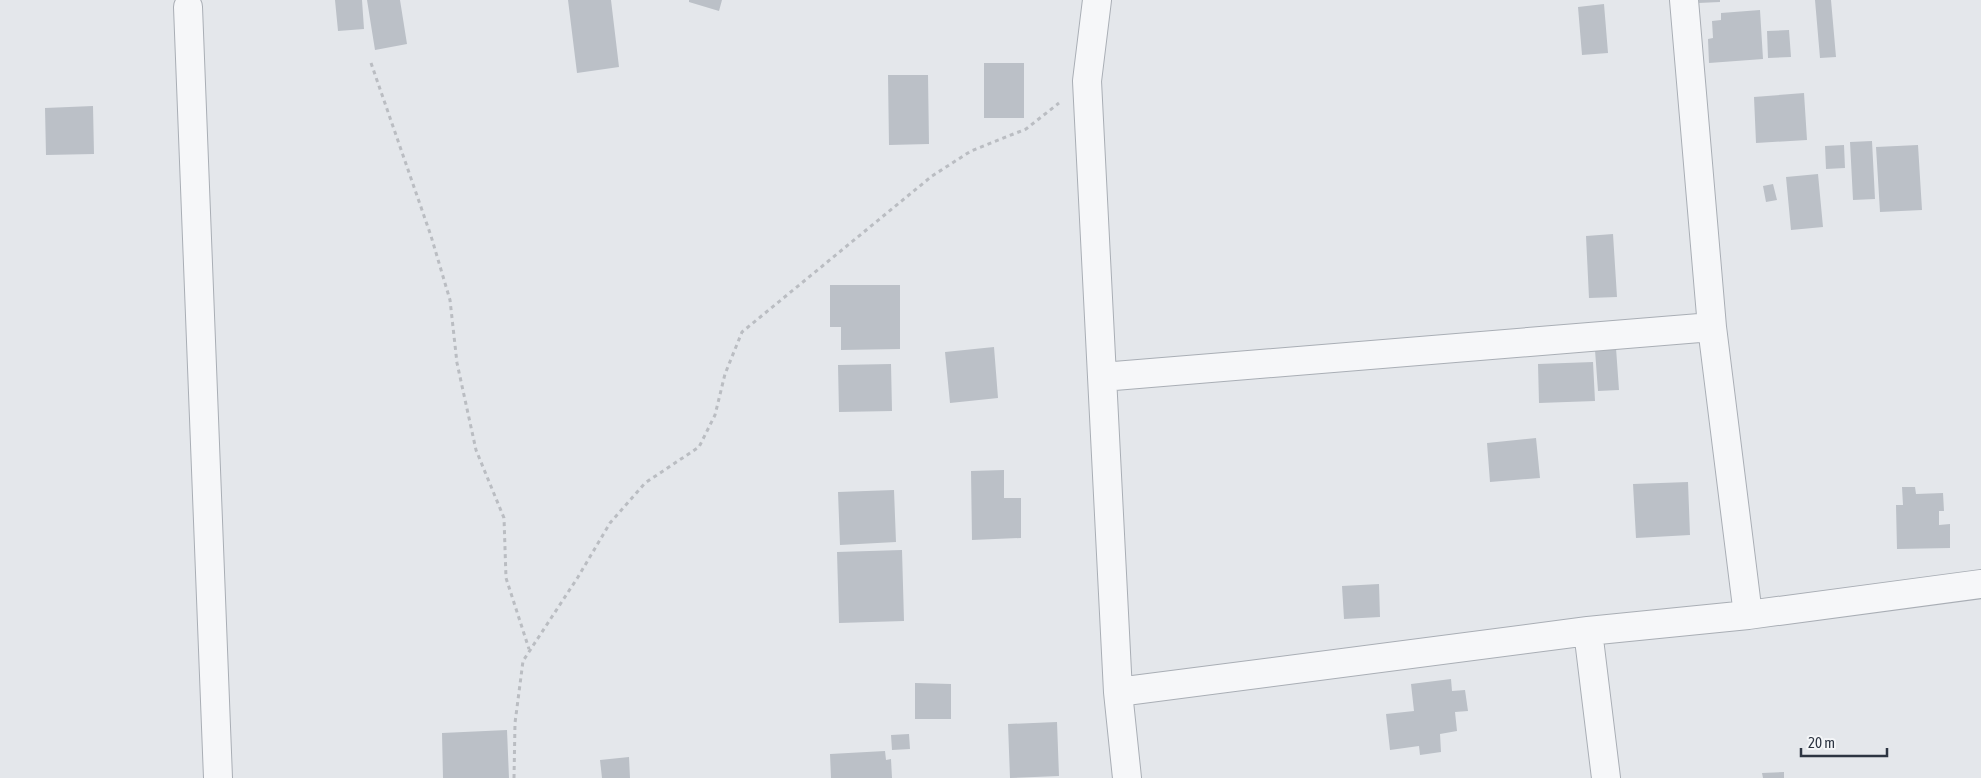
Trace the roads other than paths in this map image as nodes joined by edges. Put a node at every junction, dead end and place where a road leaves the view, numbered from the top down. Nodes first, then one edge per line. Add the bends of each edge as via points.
1 (1097, 0) edge
2 (1684, 0) edge
3 (188, 7) dead end
4 (1712, 327) junction
5 (1102, 377) junction
6 (1981, 584) edge
7 (1748, 616) junction
8 (1588, 631) junction
9 (1118, 692) junction
10 (218, 778) edge
11 (1127, 778) edge
12 (1606, 778) edge

1 - 5 street via 1086,81
2 - 4 street
3 - 10 street
4 - 5 street
4 - 7 street
5 - 9 street
6 - 7 street
7 - 8 street
8 - 9 street
8 - 12 street
9 - 11 street

